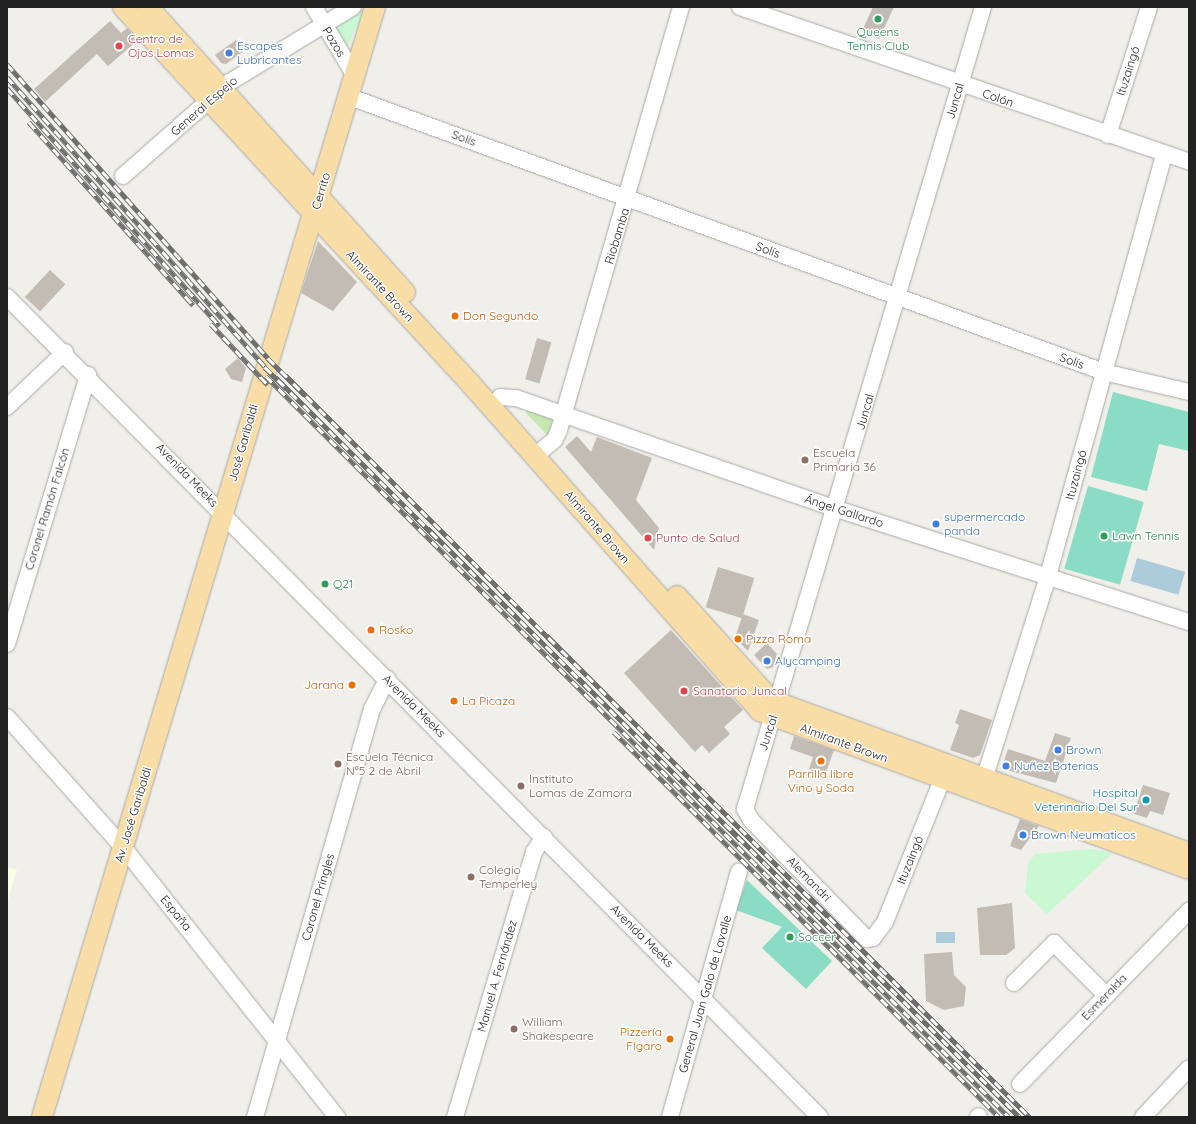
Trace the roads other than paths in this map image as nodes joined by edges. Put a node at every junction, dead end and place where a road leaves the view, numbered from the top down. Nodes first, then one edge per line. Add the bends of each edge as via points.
1 (123, 7) edge
2 (148, 7) edge
3 (314, 7) edge
4 (353, 7) edge
5 (374, 7) edge
6 (681, 7) edge
7 (740, 7) edge
8 (983, 7) edge
9 (1149, 7) edge
10 (324, 25) junction
11 (355, 76) junction
12 (960, 86) junction
13 (215, 96) junction
14 (350, 97) junction
15 (1108, 135) junction
16 (1164, 154) junction
17 (1189, 162) edge
18 (123, 176) dead end
19 (628, 198) junction
20 (316, 206) junction
21 (7, 297) edge
22 (898, 298) junction
23 (65, 352) junction
24 (1104, 372) junction
25 (263, 373) joint
26 (88, 375) junction
27 (1189, 392) edge
28 (500, 397) junction
29 (7, 408) edge
30 (563, 414) junction
31 (541, 452) junction
32 (836, 509) junction
33 (224, 514) junction
34 (1048, 576) junction
35 (1189, 622) edge
36 (7, 644) edge
37 (387, 679) junction
38 (775, 710) junction
39 (7, 717) edge
40 (942, 780) junction
41 (982, 785) junction
42 (748, 815) joint
43 (544, 837) junction
44 (123, 847) junction
45 (1189, 853) edge
46 (1189, 869) edge
47 (739, 872) dead end
48 (1189, 911) edge
49 (873, 938) joint
50 (1014, 983) dead end
51 (1106, 995) junction
52 (704, 999) junction
53 (277, 1040) junction
54 (1189, 1068) edge
55 (1020, 1084) dead end
56 (42, 1117) edge
57 (255, 1117) edge
58 (337, 1117) edge
59 (455, 1117) edge
60 (670, 1117) edge
61 (820, 1117) edge
62 (1143, 1117) edge

1 - 13 main road, Almirante Brown
2 - 13 main road, Almirante Brown
3 - 10 street, Pozos
4 - 10 street, General Espejo
5 - 11 main road, Cerrito
6 - 19 street, Riobamba
7 - 12 street, Colón
8 - 12 street, Juncal
9 - 15 street, Ituzaingó
10 - 11 street, Pozos
10 - 13 street, General Espejo
11 - 14 main road, Cerrito
12 - 15 street, Colón
12 - 22 street, Juncal
13 - 18 street, General Espejo
13 - 20 main road, Almirante Brown
14 - 19 street, Solís
14 - 20 main road, Cerrito
15 - 16 street, Colón
16 - 17 street, Colón
16 - 24 street, Ituzaingó
19 - 22 street, Solís
19 - 30 street, Riobamba
20 - 25 main road, Cerrito
20 - 28 main road, Almirante Brown
20 - 31 main road, Almirante Brown
21 - 23 street, Avenida Meeks
22 - 24 street, Solís
22 - 32 street, Juncal
23 - 26 street, Avenida Meeks
23 - 29 street
24 - 27 street, Solís
24 - 34 street, Ituzaingó
25 - 33 main road, José Garibaldi
26 - 33 street, Avenida Meeks
26 - 36 street, Coronel Ramón Falcón
28 - 30 street, Ángel Gallardo via 516,398
28 - 31 main road, Almirante Brown
30 - 31 street, Riobamba via 555,439
30 - 32 street, Ángel Gallardo
31 - 38 main road, Almirante Brown via 760,690
32 - 34 street, Ángel Gallardo
32 - 38 street, Juncal
33 - 37 street, Avenida Meeks
33 - 44 main road, Av. José Garibaldi
34 - 35 street, Ángel Gallardo
34 - 41 street, Ituzaingó
37 - 43 street, Avenida Meeks
37 - 53 street, Coronel Pringles via 372,709
38 - 40 main road, Almirante Brown
38 - 41 main road, Almirante Brown
38 - 42 street, Juncal via 745,803
39 - 44 street, España
40 - 41 main road, Almirante Brown
40 - 49 street, Ituzaingó via 885,922
41 - 45 main road, Almirante Brown
41 - 46 main road, Almirante Brown
42 - 49 street, Alemandri via 864,936
43 - 52 street, Avenida Meeks
43 - 59 street, Manuel A. Fernández via 534,852
44 - 53 street, España
44 - 56 main road, Av. José Garibaldi
47 - 52 street, General Juan Galo de Lavalle
48 - 51 street, Esmeralda
50 - 51 street via 1054,943
51 - 55 street, Esmeralda
52 - 60 street, General Juan Galo de Lavalle
52 - 61 street, Avenida Meeks
53 - 57 street, Coronel Pringles
53 - 58 street, España
54 - 62 street

